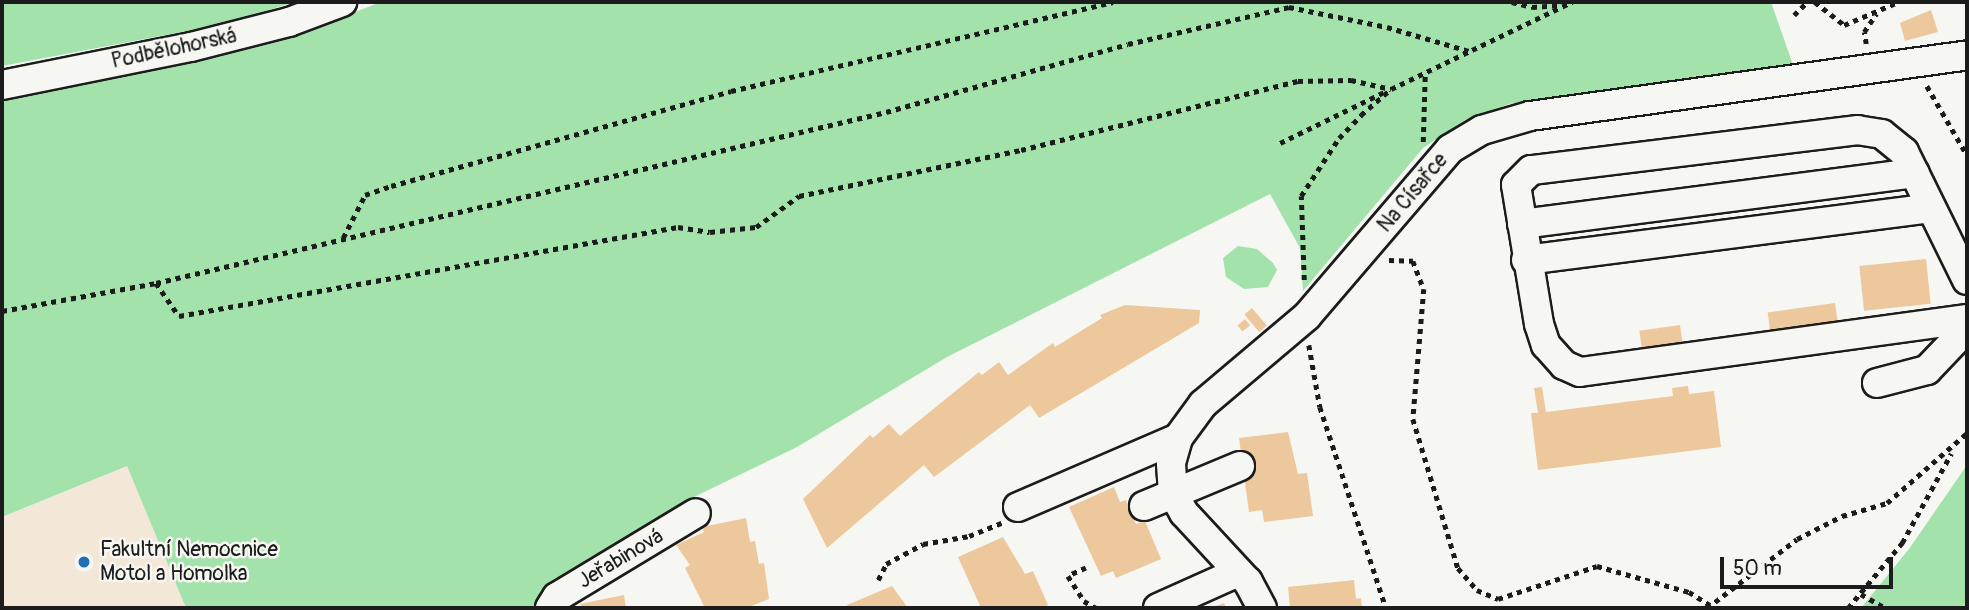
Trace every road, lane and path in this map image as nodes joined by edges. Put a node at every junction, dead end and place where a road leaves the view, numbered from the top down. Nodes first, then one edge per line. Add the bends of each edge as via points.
1 (342, 2) edge
2 (1113, 2) edge
3 (1512, 2) edge
4 (1807, 2) edge
5 (1815, 2) edge
6 (1898, 2) edge
7 (1569, 3) edge
8 (1877, 12) junction
9 (1794, 15) dead end
10 (1469, 51) junction
11 (1967, 55) edge
12 (1916, 61) junction
13 (1871, 68) junction
14 (1425, 73) junction
15 (2, 85) edge
16 (1391, 89) junction
17 (1424, 124) dead end
18 (1280, 143) dead end
19 (1967, 155) edge
20 (1915, 173) junction
21 (1931, 208) junction
22 (1522, 224) junction
23 (343, 239) junction
24 (1385, 260) dead end
25 (1526, 260) junction
26 (1967, 280) edge
27 (156, 283) junction
28 (2, 311) edge
29 (1307, 316) junction
30 (1967, 319) edge
31 (1967, 328) edge
32 (1877, 383) dead end
33 (1967, 433) edge
34 (1178, 438) junction
35 (1953, 450) junction
36 (1240, 466) dead end
37 (1173, 492) junction
38 (1143, 506) dead end
39 (1018, 507) joint
40 (696, 513) dead end
41 (1086, 568) dead end
42 (1236, 573) junction
43 (878, 580) dead end
44 (1861, 593) junction
45 (1709, 607) edge
46 (550, 608) edge
47 (1096, 608) edge
48 (1158, 608) edge
49 (1262, 608) edge
50 (1386, 608) edge
51 (1848, 608) edge
52 (1885, 608) edge

1 - 15 street, Podbělohorská via 289,22 191,47
2 - 23 path via 731,91 391,186 365,195
3 - 7 path via 1532,7
4 - 9 path
5 - 8 path via 1844,25
6 - 8 path
7 - 10 path
8 - 13 path via 1864,32
10 - 14 path
10 - 23 path via 1387,27 1289,8 1128,44 886,112
11 - 12 street, Na Císařce
12 - 13 street, Na Císařce
12 - 19 path
13 - 29 street, Na Císařce via 1530,116 1482,130 1450,149 1424,174
14 - 16 path
14 - 17 path
16 - 18 path
16 - 27 path via 1351,80 1297,80 1021,150 799,196 756,227 710,232 678,227 179,316
16 - 29 path via 1339,138 1301,196
20 - 21 street
20 - 22 street
20 - 22 street via 1904,152 1882,134 1858,130 1531,170 1516,185
21 - 25 street
21 - 26 street
22 - 25 street
23 - 27 path
24 - 45 path via 1413,261 1424,289 1413,418 1458,568 1477,590 1498,599 1597,566 1689,592
25 - 30 street via 1546,345 1564,365 1580,372
27 - 28 path
29 - 34 street, Na Císařce via 1203,404
29 - 50 path via 1320,407
31 - 32 street via 1927,370
33 - 35 path
34 - 37 street, Na Císařce via 1171,463
34 - 39 street
35 - 44 path via 1902,543
35 - 45 path via 1886,503 1842,516 1797,540
36 - 37 street
37 - 38 street
37 - 42 street via 1184,513
39 - 43 path via 1007,520 988,529 923,544 886,564
40 - 46 street, Jeřabinová via 556,597
41 - 47 path via 1068,576 1084,601
42 - 48 street
42 - 49 street via 1248,582
44 - 51 path
44 - 52 path

